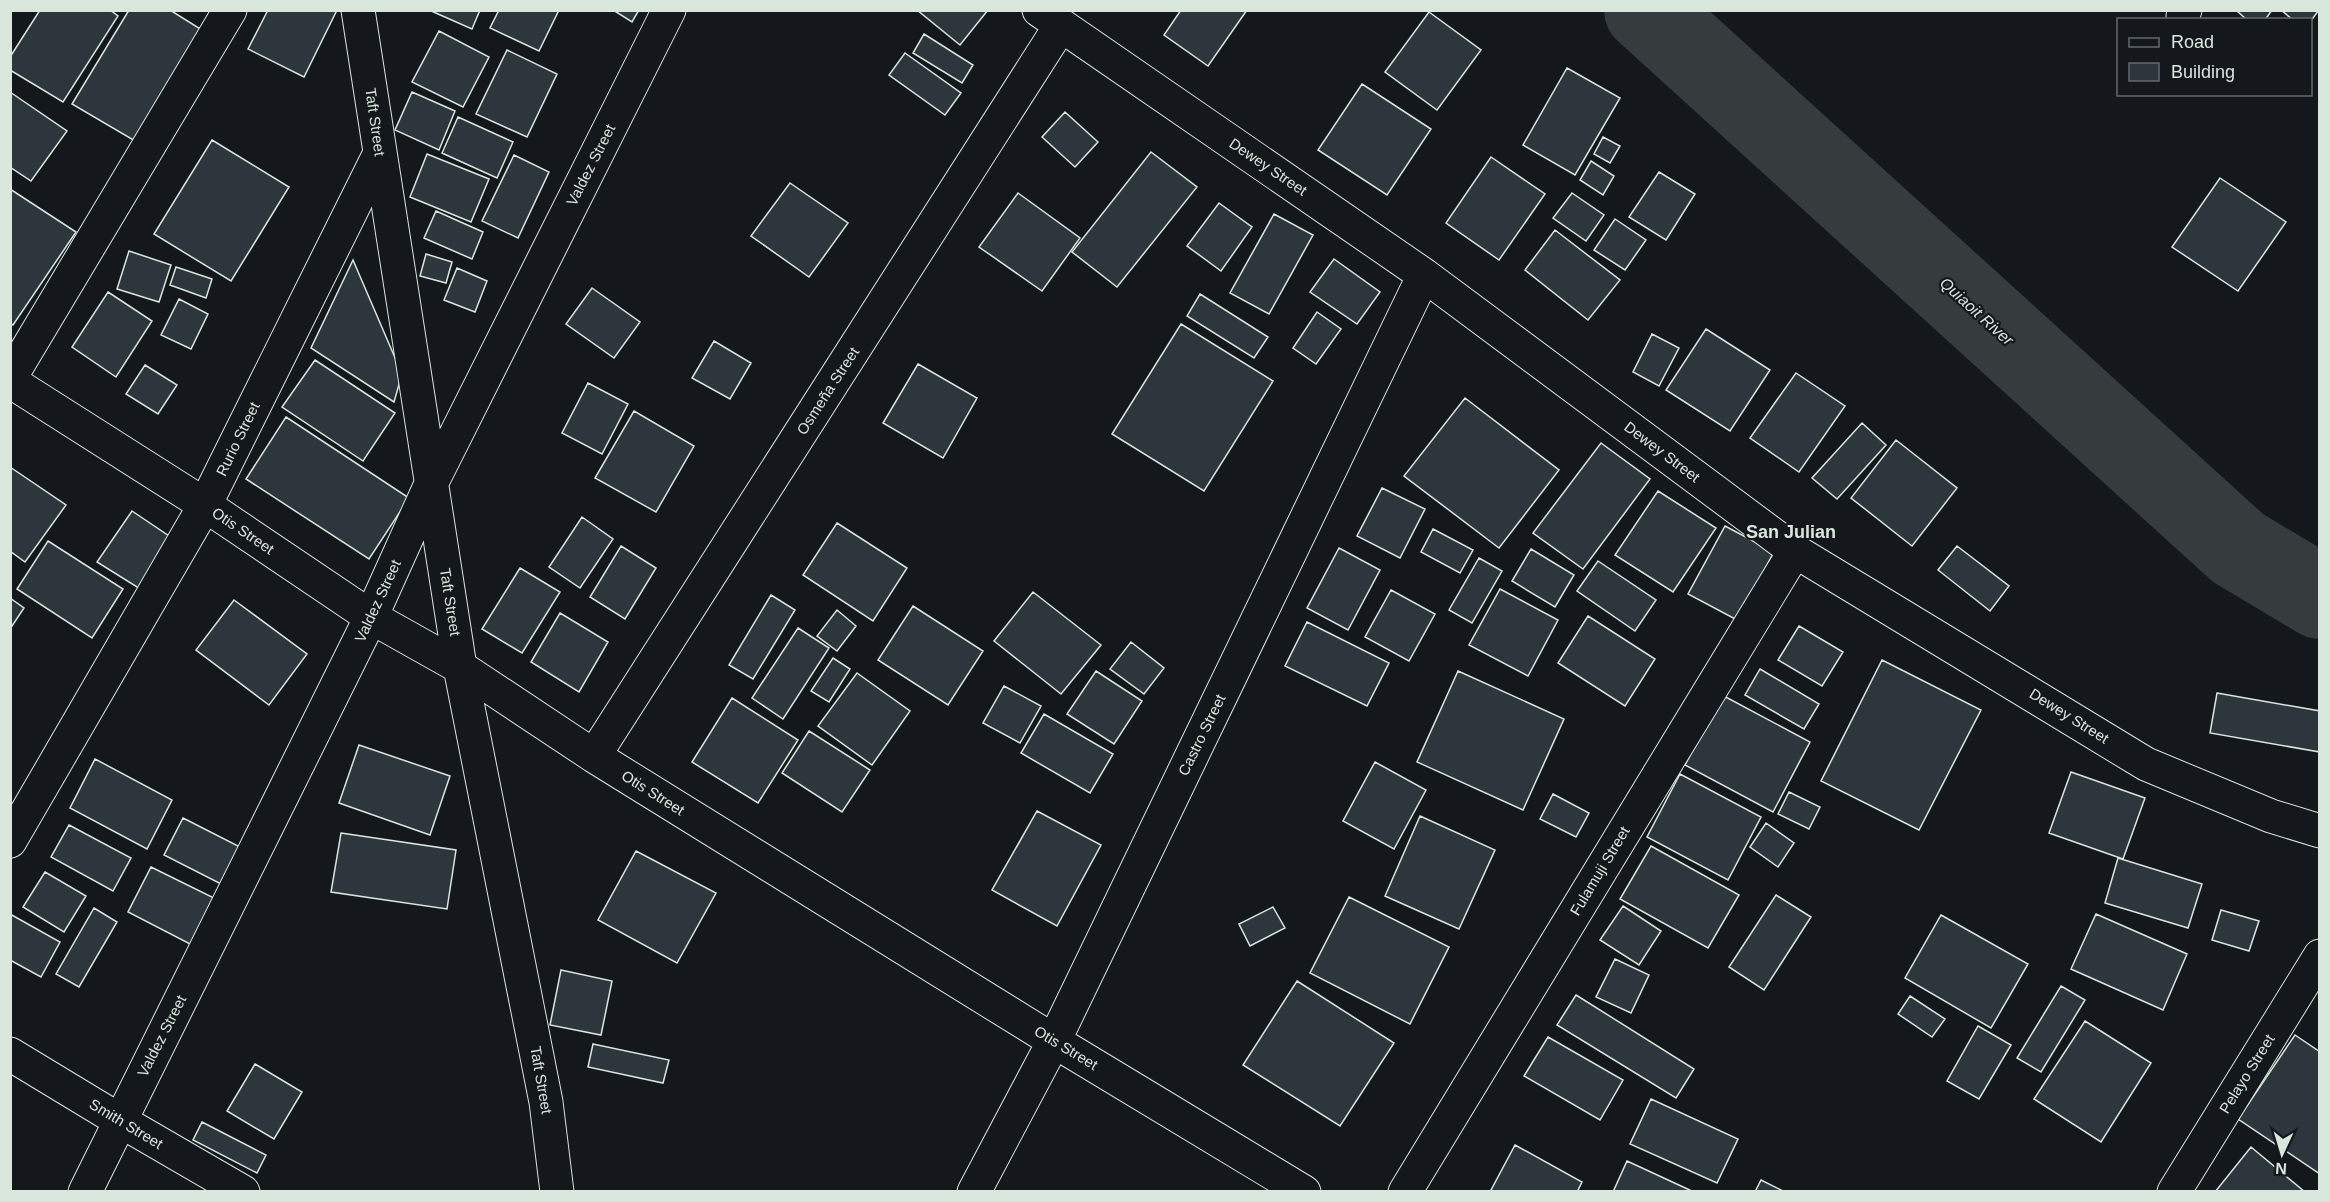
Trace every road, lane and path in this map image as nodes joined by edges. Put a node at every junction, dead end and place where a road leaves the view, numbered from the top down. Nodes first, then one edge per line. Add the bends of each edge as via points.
1 (230, 10) edge
2 (358, 10) edge
3 (669, 10) edge
4 (1050, 18) edge
5 (379, 155) junction
6 (1424, 275) junction
7 (10, 380) edge
8 (431, 484) junction
9 (205, 505) junction
10 (1795, 551) junction
11 (371, 617) junction
12 (460, 667) junction
13 (594, 756) junction
14 (2319, 831) edge
15 (10, 841) edge
16 (2319, 956) edge
17 (1054, 1041) junction
18 (10, 1054) edge
19 (120, 1120) junction
20 (85, 1191) edge
21 (243, 1191) edge
22 (557, 1191) edge
23 (974, 1191) edge
24 (1304, 1191) edge
25 (1405, 1191) edge
26 (2174, 1191) edge

1 - 7 street
2 - 5 street, Taft Street
3 - 8 street, Valdez Street
4 - 6 street, Dewey Street
4 - 13 street, Osmeña Street
5 - 8 street, Taft Street
5 - 9 street, Rurio Street
6 - 10 street, Dewey Street
6 - 17 street, Castro Street
7 - 9 street, Otis Street
8 - 11 street, Valdez Street
8 - 12 street, Taft Street
9 - 11 street, Otis Street
9 - 15 street, Rurio Street
10 - 14 street, Dewey Street via 2146,764 2271,816
10 - 25 street, Fulamuji Street
11 - 12 street, Otis Street
11 - 19 street, Valdez Street
12 - 13 street, Otis Street
12 - 22 street, Taft Street via 546,1102
13 - 17 street, Otis Street
16 - 26 street, Pelayo Street
17 - 23 street, Castro Street
17 - 24 street, Otis Street
18 - 19 street, Smith Street
19 - 20 street, Valdez Street
19 - 21 street, Smith Street

